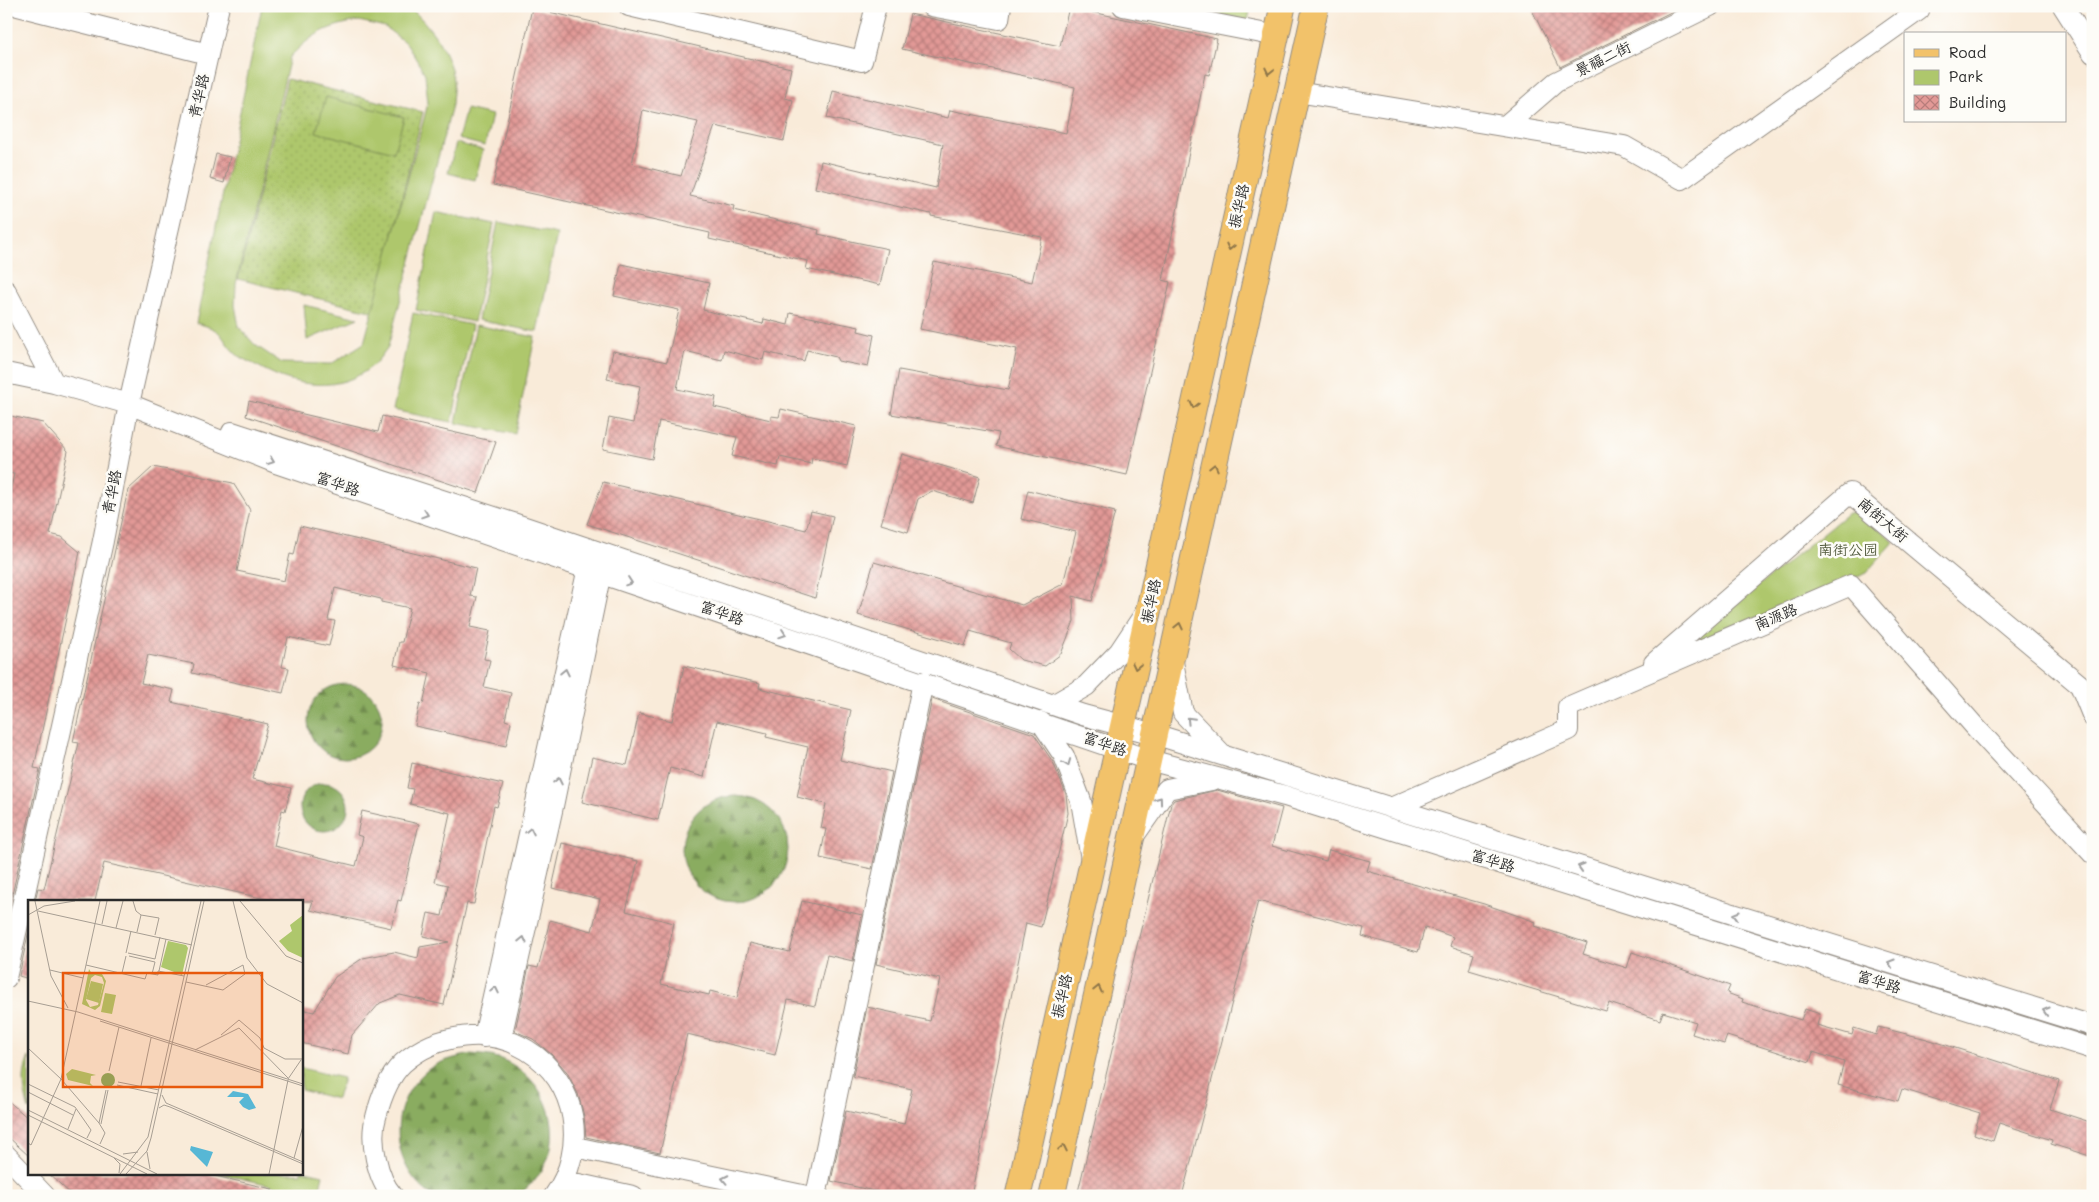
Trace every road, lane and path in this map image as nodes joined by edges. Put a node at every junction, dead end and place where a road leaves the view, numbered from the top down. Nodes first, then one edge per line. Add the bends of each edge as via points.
1 (18, 6) edge
2 (219, 6) edge
3 (629, 6) edge
4 (876, 6) edge
5 (1001, 6) edge
6 (1122, 6) edge
7 (1283, 6) edge
8 (1316, 6) edge
9 (1710, 6) edge
10 (1918, 6) edge
11 (2063, 6) edge
12 (936, 7) edge
13 (1277, 36) junction
14 (2093, 53) edge
15 (208, 54) junction
16 (1297, 92) junction
17 (1505, 126) junction
18 (6, 291) edge
19 (6, 373) edge
20 (54, 383) junction
21 (129, 404) junction
22 (594, 570) junction
23 (1149, 607) junction
24 (1172, 657) junction
25 (1639, 676) junction
26 (924, 682) junction
27 (1053, 705) junction
28 (2093, 717) edge
29 (1041, 722) junction
30 (1154, 734) junction
31 (1120, 738) junction
32 (1223, 756) junction
33 (1148, 760) junction
34 (1219, 779) junction
35 (1392, 808) junction
36 (1131, 840) junction
37 (2093, 854) edge
38 (1092, 864) junction
39 (6, 978) edge
40 (2093, 1026) edge
41 (493, 1038) junction
42 (2093, 1049) edge
43 (575, 1147) junction
44 (6, 1155) edge
45 (559, 1188) edge
46 (45, 1196) edge
47 (393, 1196) edge
48 (633, 1196) edge
49 (808, 1196) edge
50 (816, 1196) edge
51 (1018, 1196) edge
52 (1052, 1196) edge

1 - 15 street
2 - 15 street, 青华路
3 - 4 street via 862,61
5 - 12 street via 999,19
6 - 13 street
7 - 13 main road, 振华路
8 - 16 main road
9 - 17 street, 景福二街 via 1556,82
10 - 17 street via 1919,10 1682,179 1624,146
11 - 14 street
13 -> 23 main road, 振华路
15 - 21 street, 青华路
16 - 17 street
24 -> 16 main road
18 - 20 street
19 - 20 street, 富华路
20 - 21 street, 富华路
21 -> 22 street, 富华路 via 276,463
21 - 27 street, 富华路 via 157,408 494,517
21 - 39 street, 青华路 via 96,570
22 -> 26 street, 富华路
41 -> 22 street via 552,810
23 - 27 street via 1119,652 1086,686
23 -> 31 main road, 振华路
24 - 30 main road
32 -> 24 street via 1183,713
25 - 28 street, 南街大街 via 1850,493 2080,685
25 - 35 street, 南源路 via 1568,707 1568,730
25 - 37 street, 南源路 via 1851,585 1977,729
26 - 29 street, 富华路
26 - 50 street
27 - 31 street, 富华路
29 - 31 street, 富华路
29 -> 38 street via 1064,756 1081,801
30 - 31 street, 富华路
30 - 32 street, 富华路
30 - 33 main road
31 - 33 street, 富华路
31 - 38 main road, 振华路
32 - 35 street, 富华路
33 - 34 street, 富华路
33 - 36 main road
36 -> 34 street via 1167,789
34 - 42 street, 富华路 via 1285,796
40 -> 35 street, 富华路
52 -> 36 main road
38 - 51 main road, 振华路
41 - 43 street via 527,1050 549,1068 565,1092 574,1119
41 - 47 street via 466,1035 432,1044 403,1064 382,1092 373,1126 376,1160
43 - 45 street
49 -> 43 street
44 - 46 street
45 - 48 street

